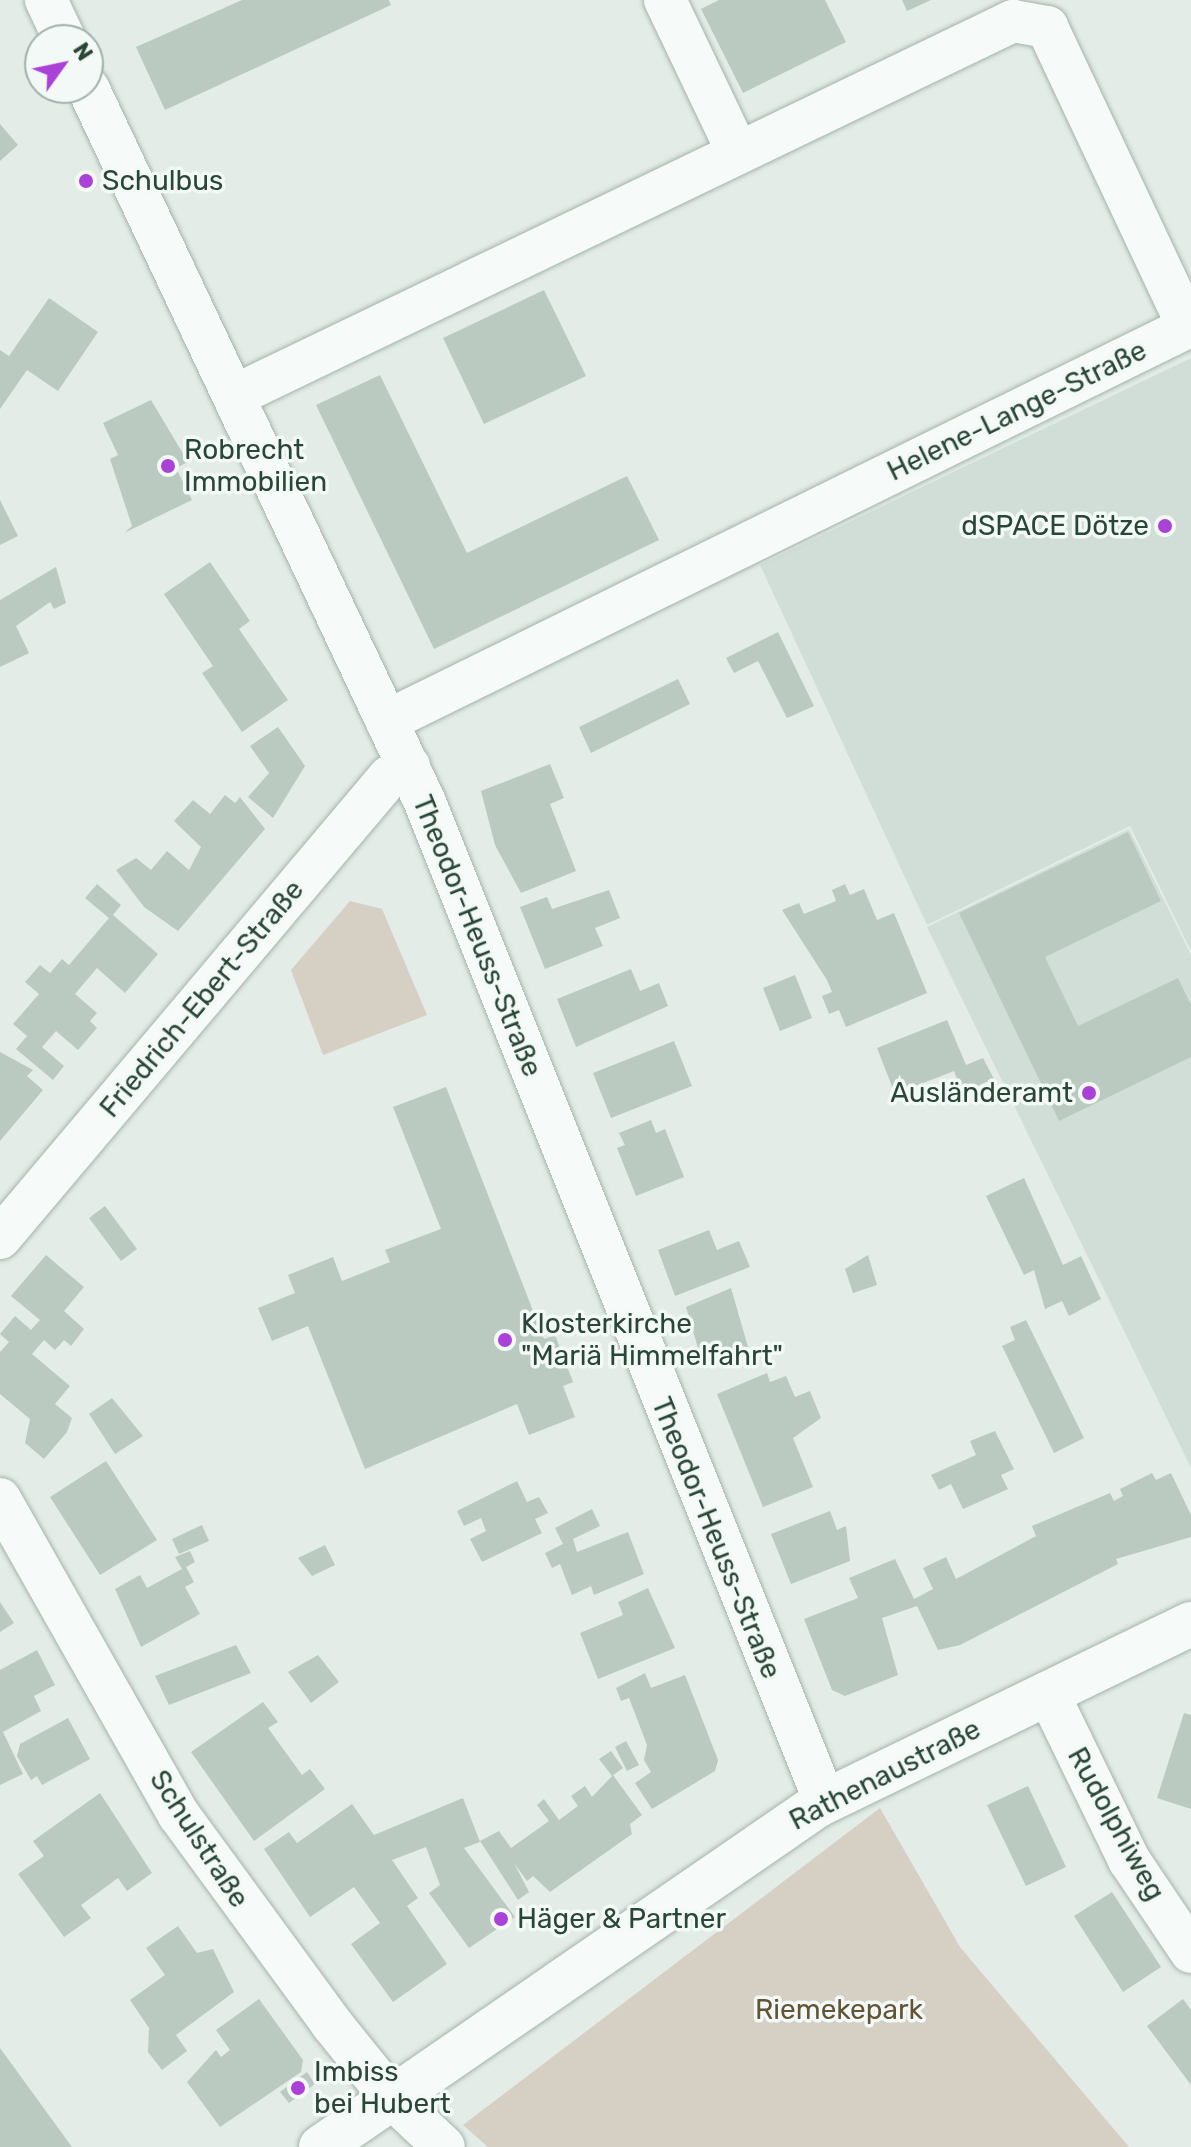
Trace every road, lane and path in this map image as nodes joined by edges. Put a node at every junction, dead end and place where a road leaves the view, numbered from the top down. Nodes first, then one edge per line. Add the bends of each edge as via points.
1 (46, 0) edge
2 (665, 0) edge
3 (57, 24) edge
4 (96, 104) edge
5 (737, 151) junction
6 (234, 396) junction
7 (387, 721) junction
8 (409, 766) junction
9 (0, 1238) edge
10 (0, 1499) edge
11 (1191, 1624) edge
12 (1048, 1693) junction
13 (825, 1802) junction
14 (1191, 1952) edge
15 (390, 2096) junction
16 (321, 2147) edge
17 (444, 2147) edge

1 - 3 street
2 - 5 street
4 - 6 street, Theodor-Heuss-Straße
5 - 6 street, Helene-Lange-Straße
5 - 7 street, Helene-Lange-Straße via 1013,21 1036,20 1047,27 1188,327
6 - 7 street, Theodor-Heuss-Straße
7 - 8 street, Theodor-Heuss-Straße
8 - 9 street, Friedrich-Ebert-Straße via 389,777
8 - 13 street, Theodor-Heuss-Straße
10 - 15 street, Schulstraße via 179,1815
11 - 12 street, Rathenaustraße
12 - 13 street, Rathenaustraße
12 - 14 street, Rudolphiweg via 1129,1860
13 - 15 street, Rathenaustraße
15 - 16 street, Rathenaustraße
15 - 17 street, Schulstraße

